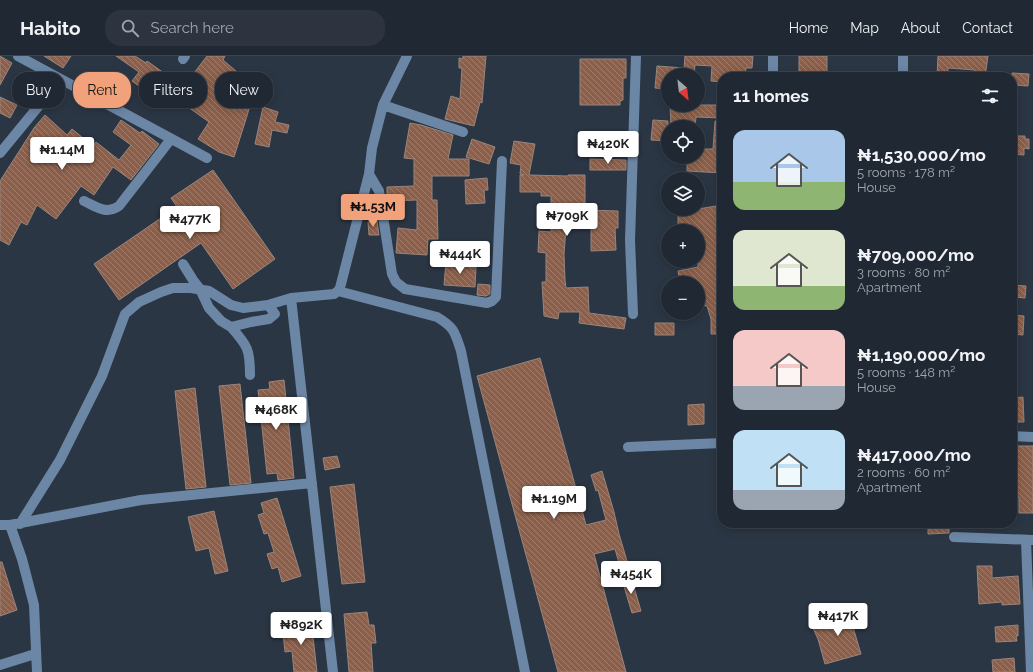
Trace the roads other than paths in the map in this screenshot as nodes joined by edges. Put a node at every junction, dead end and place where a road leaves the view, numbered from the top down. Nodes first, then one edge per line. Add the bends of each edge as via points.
1 (18, 56) edge
2 (407, 56) edge
3 (636, 56) edge
4 (773, 56) edge
5 (903, 56) edge
6 (46, 72) edge
7 (773, 72) edge
8 (903, 72) edge
9 (65, 83) edge
10 (383, 105) junction
11 (37, 108) edge
12 (463, 132) dead end
13 (171, 139) junction
14 (0, 154) edge
15 (208, 158) dead end
16 (502, 161) dead end
17 (369, 174) junction
18 (84, 201) dead end
19 (183, 264) dead end
20 (200, 289) junction
21 (338, 292) junction
22 (290, 298) junction
23 (268, 305) junction
24 (633, 314) dead end
25 (231, 327) junction
26 (250, 375) dead end
27 (1017, 436) edge
28 (1033, 438) edge
29 (717, 443) edge
30 (628, 447) dead end
31 (312, 483) junction
32 (10, 525) edge
33 (954, 537) dead end
34 (1030, 540) edge
35 (35, 654) junction
36 (0, 665) edge
37 (37, 672) edge
38 (333, 672) edge
39 (525, 672) edge
40 (1031, 672) edge

1 - 6 street
2 - 10 street
3 - 24 street via 630,240
4 - 7 street
5 - 8 street
9 - 13 street
10 - 12 street
10 - 17 street via 372,148
11 - 14 street
13 - 15 street
13 - 18 street via 114,210 107,211
16 - 17 street via 496,297 487,303 405,289 396,282 392,274 379,190
17 - 21 street
19 - 20 street
20 - 23 street via 209,291 237,307
20 - 25 street via 209,308
20 - 32 street via 173,288 139,302 125,314 102,376 60,460
21 - 22 street
21 - 39 street via 437,317 450,324 456,335
22 - 23 street
22 - 31 street
23 - 25 street via 275,314 269,319
25 - 26 street via 244,341 250,357
27 - 28 street
29 - 30 street
31 - 32 street via 141,500
31 - 38 street
32 - 35 street via 34,605
33 - 34 street
34 - 40 street
35 - 36 street
35 - 37 street

